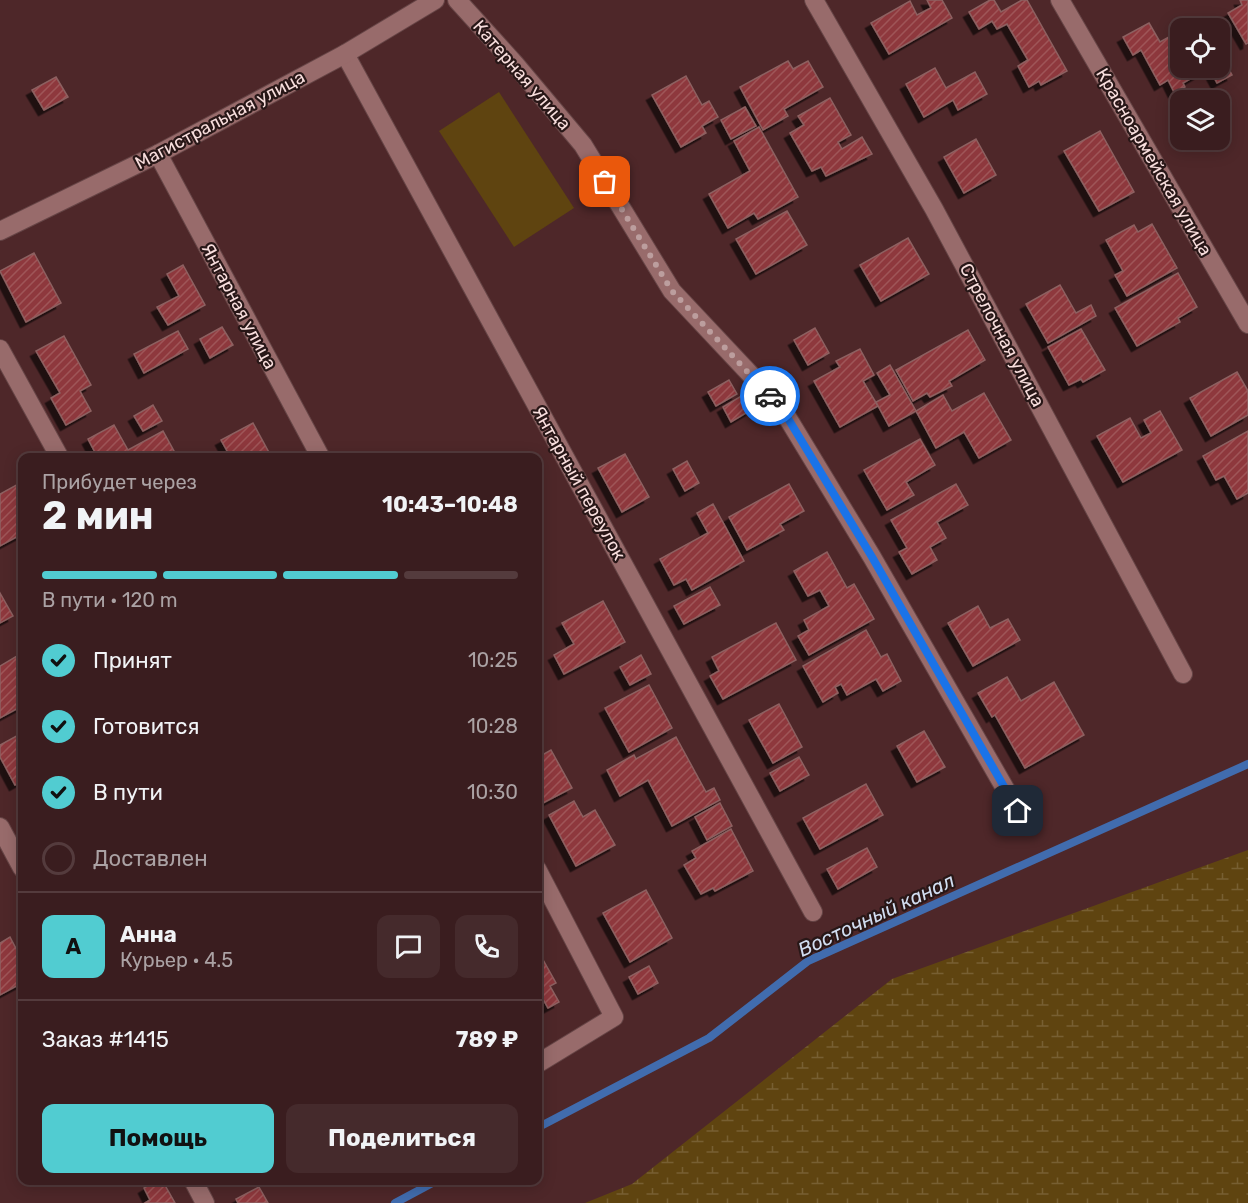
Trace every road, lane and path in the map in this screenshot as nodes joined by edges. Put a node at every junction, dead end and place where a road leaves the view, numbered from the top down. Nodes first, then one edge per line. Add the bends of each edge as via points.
1 (435, 0) edge
2 (457, 0) edge
3 (814, 0) edge
4 (1060, 0) edge
5 (345, 54) junction
6 (158, 154) junction
7 (0, 231) edge
8 (1248, 324) edge
9 (0, 349) edge
10 (57, 453) edge
11 (318, 453) edge
12 (1184, 674) dead end
13 (1018, 811) dead end
14 (0, 826) edge
15 (18, 860) edge
16 (542, 878) edge
17 (813, 912) dead end
18 (542, 1061) edge
19 (196, 1185) edge
20 (206, 1203) edge

1 - 5 street, Магистральная улица
2 - 13 street, Катерная улица via 583,146 672,291 781,407
3 - 12 street, Стрелочная улица via 934,209
4 - 8 street, Красноармейская улица
5 - 6 street, Магистральная улица
5 - 17 street, Янтарный переулок
6 - 7 street, Магистральная улица
6 - 11 street, Янтарная улица
9 - 10 street
14 - 15 street
16 - 18 street via 614,1017
19 - 20 street

